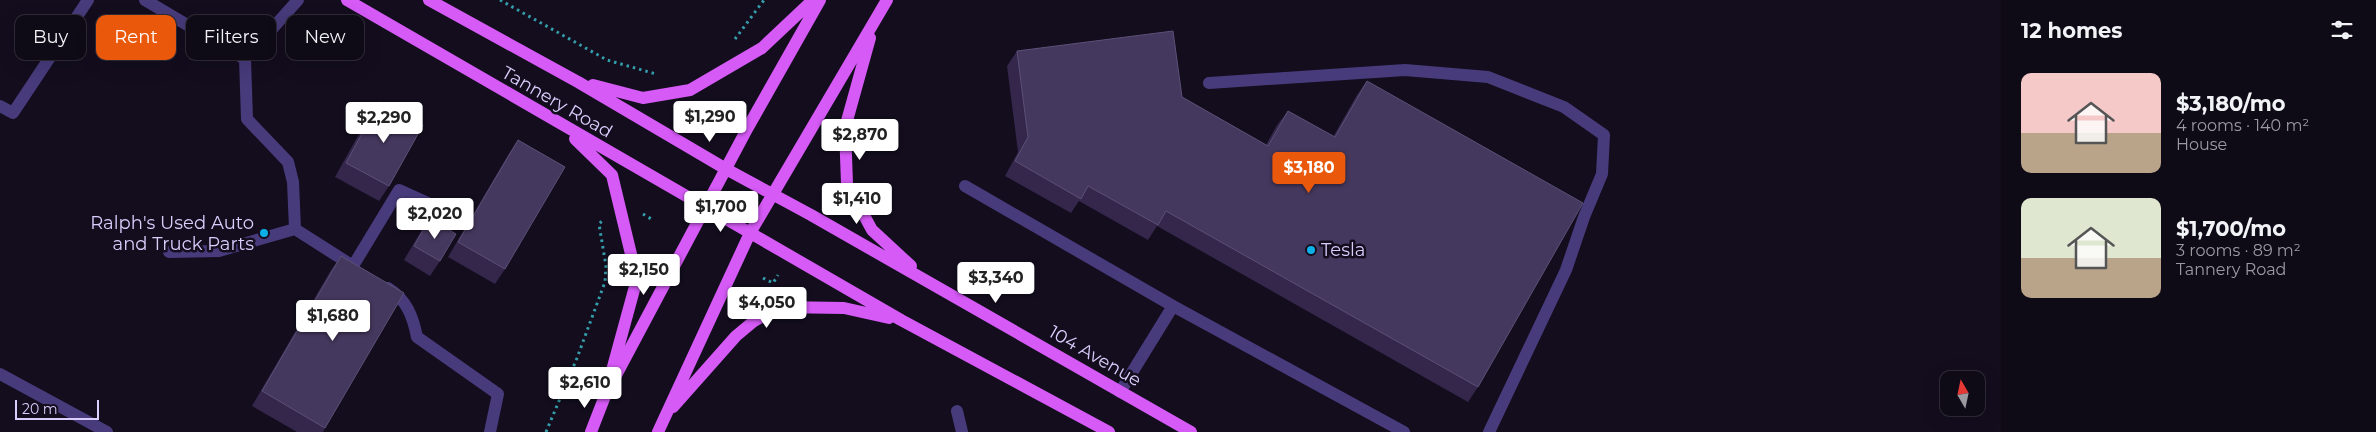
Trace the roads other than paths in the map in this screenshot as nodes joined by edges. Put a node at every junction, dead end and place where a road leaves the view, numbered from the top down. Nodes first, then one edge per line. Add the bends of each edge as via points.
1 (88, 0) edge
2 (144, 0) edge
3 (298, 0) edge
4 (347, 0) edge
5 (429, 0) edge
6 (813, 0) edge
7 (820, 0) edge
8 (887, 0) edge
9 (874, 22) junction
10 (276, 24) edge
11 (186, 25) edge
12 (245, 60) edge
13 (578, 82) junction
14 (1209, 83) dead end
15 (0, 106) edge
16 (560, 125) junction
17 (726, 169) junction
18 (965, 186) dead end
19 (772, 193) junction
20 (705, 208) junction
21 (441, 210) dead end
22 (295, 229) junction
23 (750, 234) junction
24 (169, 252) dead end
25 (377, 281) edge
26 (928, 281) junction
27 (1173, 306) junction
28 (901, 320) junction
29 (0, 374) edge
30 (1120, 392) junction
31 (605, 396) junction
32 (957, 411) dead end
33 (664, 417) junction
34 (107, 432) edge
35 (490, 432) edge
36 (591, 432) edge
37 (658, 432) edge
38 (962, 432) edge
39 (1109, 432) edge
40 (1191, 432) edge
41 (1404, 432) edge
42 (1489, 432) edge

1 - 15 lane via 13,113
2 - 11 lane
3 - 10 lane
4 - 16 main road, Tannery Road
5 - 13 main road, Tannery Road
6 - 13 main road via 762,48 690,90 643,98
7 - 17 main road
8 - 9 main road
9 - 19 main road
9 - 26 main road via 845,128 847,184 872,230
12 - 22 lane via 247,119 288,162 293,182
13 - 17 main road, Tannery Road
14 - 42 lane via 1404,70 1488,77 1564,107 1604,135 1602,174 1566,270
16 - 20 main road, Tannery Road
16 - 31 main road via 612,175 637,279
17 - 19 main road, Tannery Road
17 - 20 main road
18 - 27 lane
19 - 23 main road
19 - 26 main road, 104 Avenue
20 - 23 main road, Tannery Road
20 - 31 main road
21 - 22 lane via 399,190 357,268
22 - 24 lane via 219,251
23 - 28 main road
23 - 33 main road
25 - 35 lane via 401,297 413,318 417,337 498,394
26 - 30 main road, 104 Avenue
27 - 30 lane
27 - 41 lane
28 - 33 main road via 844,308 779,307 736,336
28 - 39 main road
29 - 34 lane
30 - 40 main road, 104 Avenue
31 - 36 main road
32 - 38 lane
33 - 37 main road

